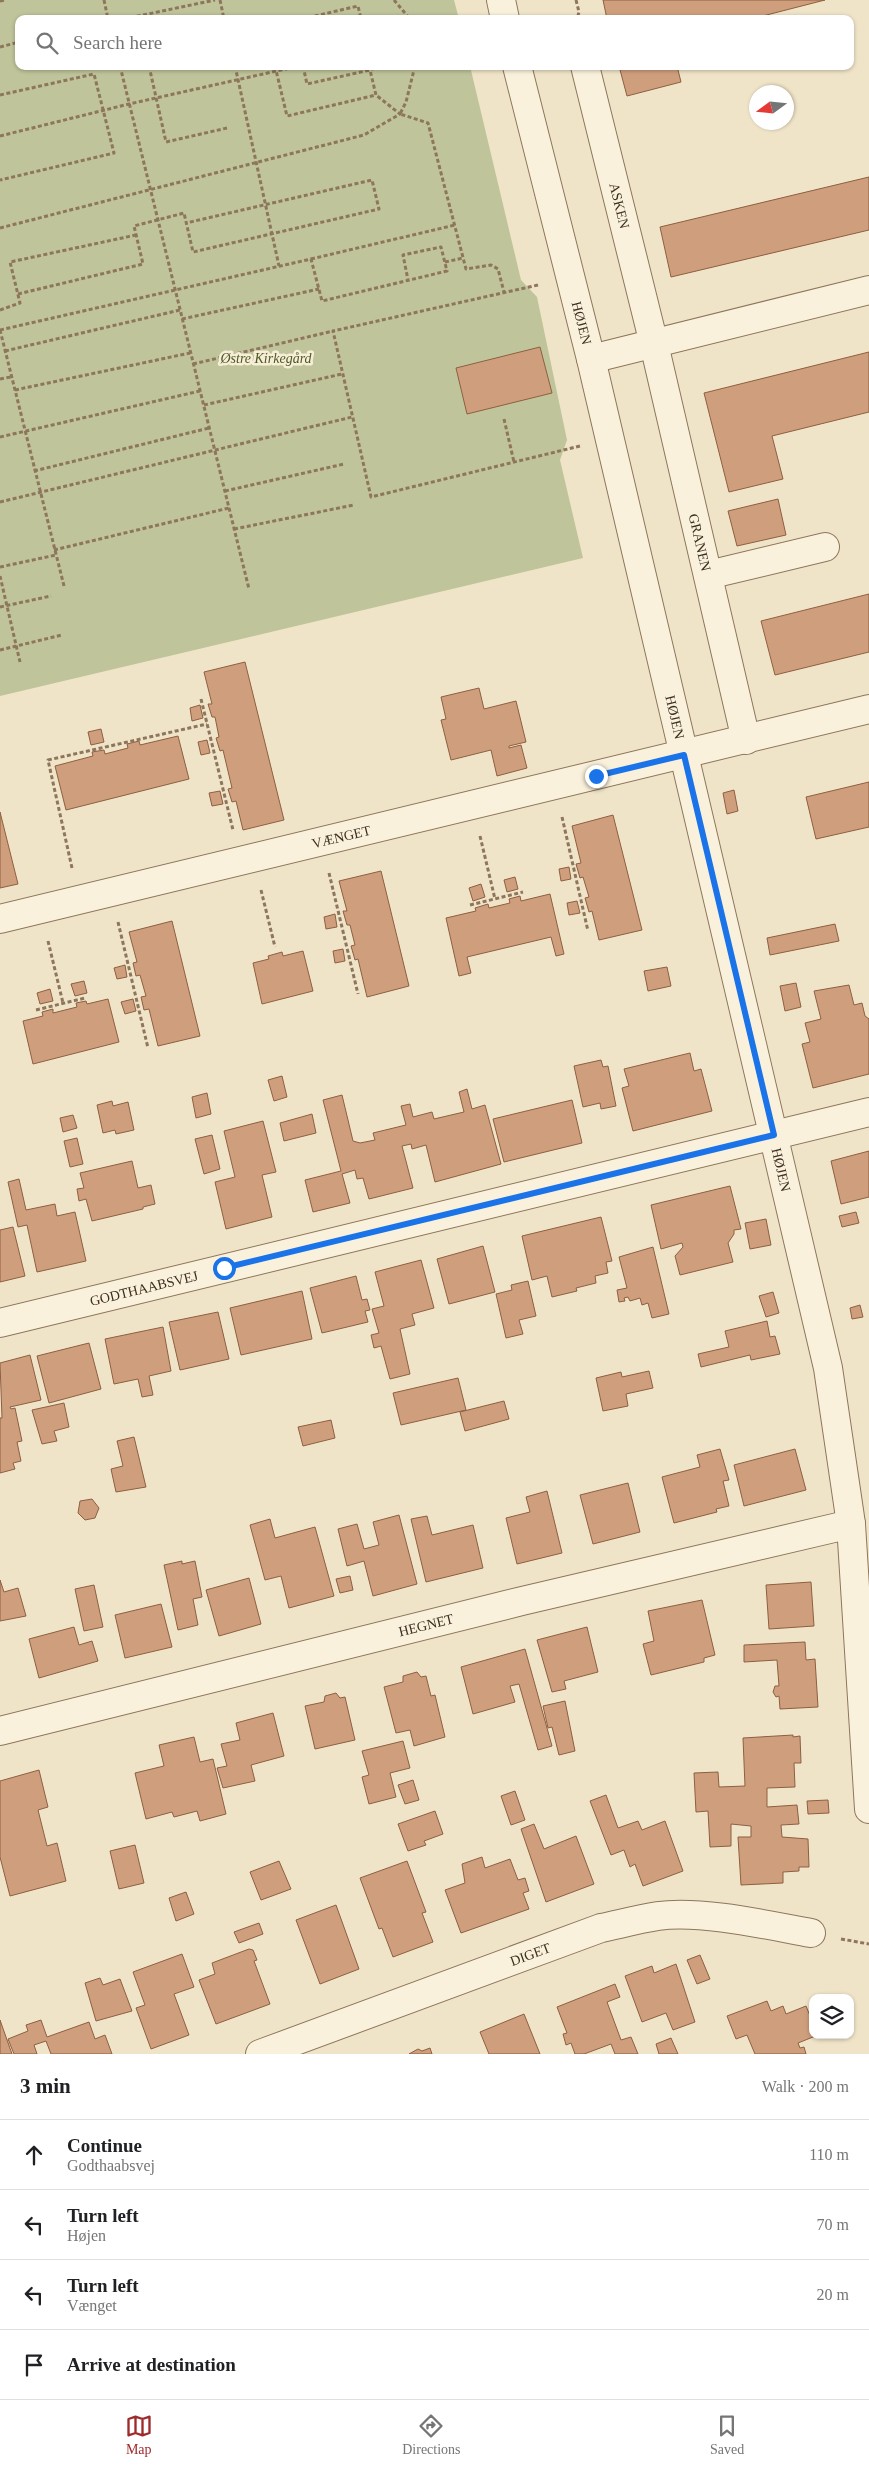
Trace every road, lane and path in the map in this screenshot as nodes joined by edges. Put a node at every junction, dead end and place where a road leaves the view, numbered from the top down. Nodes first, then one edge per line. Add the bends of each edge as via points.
1 (6, 0) edge
2 (104, 0) edge
3 (215, 0) edge
4 (220, 0) edge
5 (394, 0) edge
6 (501, 0) edge
7 (576, 0) edge
8 (0, 1) edge
9 (107, 15) edge
10 (143, 15) edge
11 (223, 15) edge
12 (319, 15) edge
13 (360, 15) edge
14 (407, 15) edge
15 (504, 15) edge
16 (578, 15) edge
17 (15, 43) edge
18 (0, 47) edge
19 (121, 70) edge
20 (150, 70) edge
21 (236, 70) edge
22 (284, 70) edge
23 (304, 70) edge
24 (363, 70) edge
25 (371, 70) edge
26 (414, 70) edge
27 (518, 70) edge
28 (586, 70) edge
29 (277, 72) junction
30 (238, 81) junction
31 (0, 95) edge
32 (376, 95) junction
33 (155, 99) junction
34 (129, 104) junction
35 (104, 110) junction
36 (400, 114) junction
37 (227, 128) dead end
38 (0, 136) edge
39 (256, 164) junction
40 (0, 180) edge
41 (150, 189) junction
42 (266, 204) junction
43 (158, 220) junction
44 (186, 223) junction
45 (455, 225) junction
46 (0, 228) edge
47 (136, 235) junction
48 (272, 235) junction
49 (464, 258) junction
50 (311, 259) junction
51 (445, 262) junction
52 (279, 266) junction
53 (570, 277) junction
54 (408, 280) junction
55 (319, 290) junction
56 (869, 290) edge
57 (176, 291) junction
58 (504, 292) junction
59 (18, 294) junction
60 (0, 310) edge
61 (180, 310) junction
62 (182, 319) junction
63 (0, 330) edge
64 (333, 331) junction
65 (654, 344) junction
66 (5, 351) junction
67 (190, 353) junction
68 (590, 359) junction
69 (193, 364) junction
70 (342, 374) junction
71 (11, 377) junction
72 (0, 379) edge
73 (15, 390) junction
74 (200, 391) junction
75 (204, 405) junction
76 (352, 417) junction
77 (504, 419) dead end
78 (209, 428) junction
79 (25, 432) junction
80 (0, 437) edge
81 (610, 438) junction
82 (215, 450) junction
83 (514, 462) junction
84 (344, 464) dead end
85 (34, 471) junction
86 (225, 491) junction
87 (39, 493) junction
88 (0, 502) edge
89 (354, 505) dead end
90 (229, 508) junction
91 (234, 529) junction
92 (825, 546) dead end
93 (54, 550) junction
94 (56, 555) junction
95 (0, 567) edge
96 (708, 575) junction
97 (0, 576) edge
98 (64, 586) dead end
99 (249, 589) dead end
100 (51, 596) dead end
101 (7, 606) junction
102 (0, 607) edge
103 (62, 635) dead end
104 (16, 645) junction
105 (0, 650) edge
106 (20, 662) dead end
107 (201, 699) dead end
108 (869, 709) edge
109 (207, 724) junction
110 (746, 740) junction
111 (684, 755) junction
112 (555, 786) junction
113 (472, 806) junction
114 (321, 842) junction
115 (247, 860) junction
116 (111, 892) junction
117 (523, 892) dead end
118 (495, 899) junction
119 (79, 900) junction
120 (470, 905) dead end
121 (41, 909) junction
122 (0, 919) edge
123 (588, 931) dead end
124 (275, 947) dead end
125 (358, 994) dead end
126 (85, 998) dead end
127 (63, 1003) junction
128 (36, 1010) dead end
129 (148, 1048) dead end
130 (869, 1112) edge
131 (774, 1135) junction
132 (0, 1323) edge
133 (851, 1524) junction
134 (0, 1731) edge
135 (868, 1756) edge
136 (869, 1809) edge
137 (811, 1933) dead end
138 (260, 2054) edge

1 - 8 path
2 - 9 path
3 - 10 path
4 - 11 path
5 - 14 path
6 - 15 street
7 - 16 path
12 - 13 path via 358,6
17 - 18 path
19 - 34 path
20 - 33 path
21 - 30 path
22 - 29 path
23 - 24 path via 308,84
25 - 32 path
26 - 36 path
27 - 53 street, HØJEN
28 - 65 street, ASKEN
29 - 30 path
29 - 32 path via 287,116
30 - 33 path
30 - 39 path
31 - 35 path via 94,74
32 - 36 path
33 - 34 path
33 - 37 path via 166,142
34 - 35 path
34 - 41 path
35 - 38 path
35 - 40 path via 114,154
36 - 39 path via 364,136
36 - 45 path via 428,123
39 - 41 path
39 - 42 path
41 - 43 path
41 - 46 path
42 - 44 path
42 - 48 path
42 - 48 path via 372,180 379,209
43 - 44 path via 184,213
43 - 47 path via 134,226
43 - 57 path
44 - 48 path via 193,252
45 - 49 path
45 - 50 path
47 - 59 path via 143,264
47 - 59 path via 10,262
48 - 52 path
49 - 51 path
49 - 58 path via 466,269 491,266 498,269
50 - 52 path
50 - 55 path
51 - 54 path via 447,271
51 - 54 path via 442,247 403,255
52 - 57 path
53 - 58 path
53 - 68 street, HØJEN
54 - 55 path via 322,301
55 - 62 path
56 - 65 street
57 - 61 path
57 - 63 path
58 - 64 path
59 - 60 path via 20,303
61 - 62 path
61 - 66 path
62 - 67 path
63 - 66 path
64 - 69 path
64 - 70 path
65 - 68 street
65 - 96 street, GRANEN
66 - 71 path
67 - 69 path
67 - 73 path
68 - 81 street, HØJEN
69 - 74 path
70 - 75 path
70 - 76 path
71 - 72 path
71 - 73 path
73 - 79 path
74 - 75 path
74 - 79 path
75 - 78 path
76 - 82 path
76 - 83 path via 371,497
77 - 83 path
78 - 82 path
78 - 85 path
79 - 80 path
79 - 85 path
81 - 83 path
81 - 111 street, HØJEN
82 - 86 path
82 - 87 path
84 - 86 path
85 - 87 path
86 - 90 path
87 - 88 path
87 - 93 path
89 - 91 path
90 - 91 path
90 - 93 path
91 - 99 path
92 - 96 street
93 - 94 path
94 - 95 path
94 - 98 path
96 - 110 street, GRANEN
97 - 101 path
100 - 101 path
101 - 102 path
101 - 104 path
103 - 104 path
104 - 105 path
104 - 106 path
107 - 109 path
108 - 110 street
109 - 115 path
109 - 119 path via 48,760
110 - 111 street
111 - 112 street, VÆNGET
111 - 131 street, HØJEN
112 - 113 street, VÆNGET
112 - 123 path
113 - 114 street, VÆNGET
113 - 118 path
114 - 115 street, VÆNGET
114 - 125 path
115 - 116 street, VÆNGET
115 - 124 path
116 - 119 street, VÆNGET
116 - 129 path
117 - 118 path
118 - 120 path
119 - 121 street, VÆNGET
121 - 122 street, VÆNGET
121 - 127 path
126 - 127 path
127 - 128 path
130 - 131 street, GODTHAABSVEJ
131 - 132 street, GODTHAABSVEJ
131 - 133 street, HØJEN via 828,1368
133 - 134 street, HEGNET via 531,1598
133 - 135 street, HØJEN
135 - 136 street, HØJEN
137 - 138 street, DIGET via 754,1922 679,1915 601,1928

